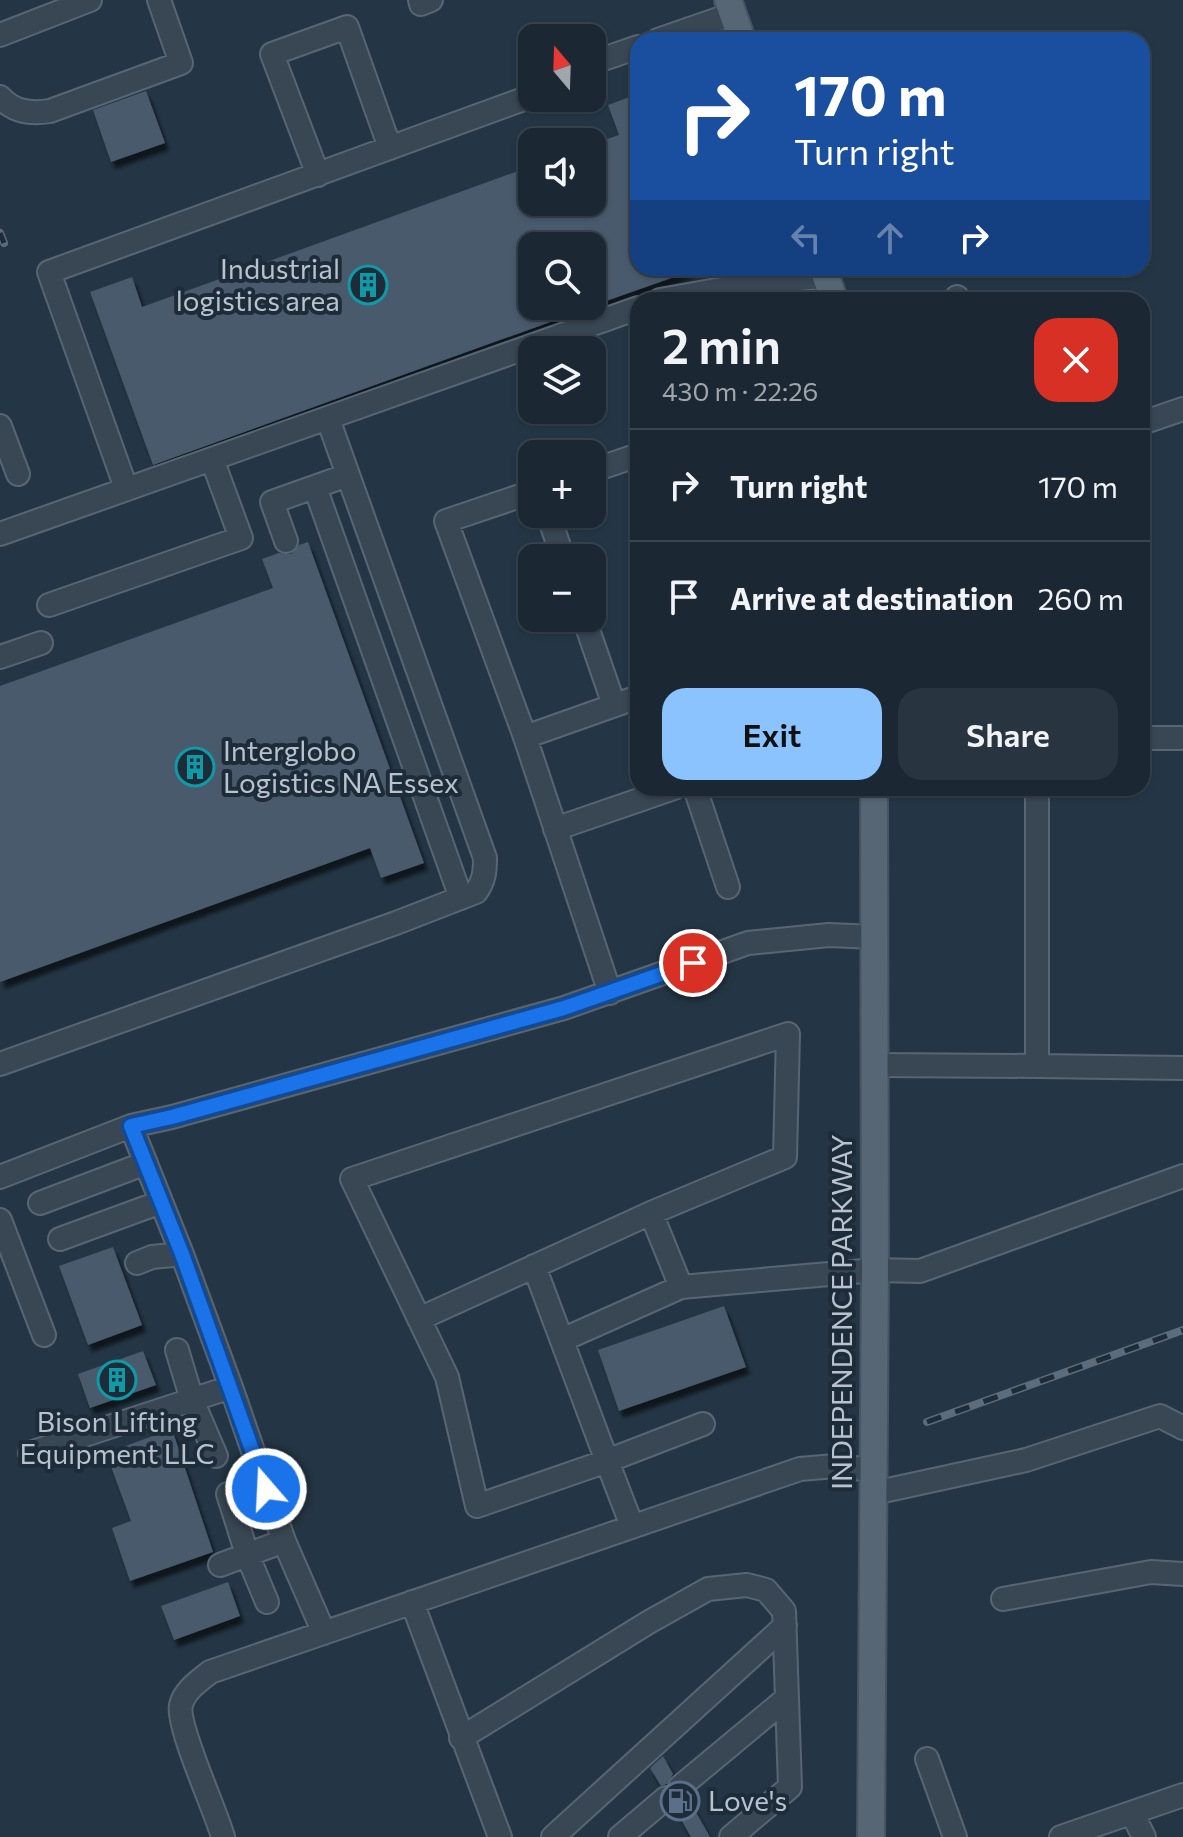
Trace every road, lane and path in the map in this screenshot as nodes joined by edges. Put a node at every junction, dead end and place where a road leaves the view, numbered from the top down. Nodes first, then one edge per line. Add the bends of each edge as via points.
1 (90, 0) edge
2 (159, 0) edge
3 (420, 0) edge
4 (431, 0) edge
5 (731, 7) edge
6 (676, 32) edge
7 (739, 32) edge
8 (0, 35) edge
9 (630, 50) edge
10 (606, 58) edge
11 (0, 97) edge
12 (518, 101) edge
13 (390, 148) junction
14 (318, 175) junction
15 (742, 276) edge
16 (828, 281) edge
17 (687, 292) edge
18 (630, 311) edge
19 (1183, 409) edge
20 (328, 419) junction
21 (1150, 420) edge
22 (0, 426) edge
23 (212, 459) junction
24 (630, 465) edge
25 (606, 469) edge
26 (18, 474) dead end
27 (348, 475) junction
28 (315, 487) junction
29 (126, 488) junction
30 (518, 497) edge
31 (0, 534) edge
32 (286, 541) dead end
33 (389, 589) junction
34 (356, 601) junction
35 (49, 605) dead end
36 (589, 632) edge
37 (41, 643) dead end
38 (0, 657) edge
39 (630, 700) edge
40 (614, 705) junction
41 (525, 737) junction
42 (1150, 738) edge
43 (1180, 738) dead end
44 (651, 796) edge
45 (698, 796) edge
46 (874, 796) edge
47 (1037, 796) edge
48 (555, 829) junction
49 (728, 887) dead end
50 (461, 898) junction
51 (875, 937) junction
52 (610, 993) junction
53 (0, 1064) edge
54 (875, 1065) junction
55 (1037, 1066) junction
56 (1183, 1068) edge
57 (131, 1126) junction
58 (146, 1163) junction
59 (1183, 1176) edge
60 (0, 1177) edge
61 (161, 1202) junction
62 (40, 1203) dead end
63 (651, 1213) junction
64 (0, 1220) edge
65 (60, 1239) dead end
66 (182, 1254) junction
67 (137, 1263) dead end
68 (534, 1266) junction
69 (875, 1270) junction
70 (681, 1287) junction
71 (419, 1319) junction
72 (44, 1335) dead end
73 (562, 1340) junction
74 (177, 1350) dead end
75 (231, 1387) junction
76 (192, 1400) junction
77 (703, 1424) dead end
78 (1183, 1428) edge
79 (30, 1453) dead end
80 (216, 1456) dead end
81 (607, 1461) junction
82 (873, 1481) junction
83 (228, 1494) dead end
84 (632, 1526) junction
85 (284, 1541) junction
86 (247, 1554) junction
87 (220, 1565) dead end
88 (1183, 1574) edge
89 (1003, 1599) dead end
90 (267, 1602) dead end
91 (412, 1602) junction
92 (785, 1626) junction
93 (324, 1633) junction
94 (787, 1698) junction
95 (461, 1738) junction
96 (927, 1759) dead end
97 (1183, 1795) edge
98 (1132, 1813) junction
99 (223, 1837) edge
100 (500, 1837) edge
101 (553, 1837) edge
102 (620, 1837) edge
103 (731, 1837) edge
104 (871, 1837) edge
105 (955, 1837) edge
106 (1061, 1837) edge
107 (1144, 1837) edge

1 - 8 lane
2 - 11 lane via 181,63 50,111 31,114
3 - 4 lane
5 - 6 lane
5 - 7 main road
9 - 10 lane
12 - 13 lane
13 - 14 lane
13 - 14 lane via 347,27 272,54
14 - 29 lane via 49,272
15 - 16 lane
15 - 17 lane
18 - 20 lane
19 - 21 lane
20 - 23 lane
20 - 27 lane
22 - 26 lane
23 - 29 lane
23 - 35 lane via 241,538
24 - 25 lane
27 - 28 lane
27 - 33 lane
28 - 32 lane via 272,502
28 - 34 lane
29 - 31 lane
30 - 41 lane via 446,521
33 - 34 lane
33 - 50 lane via 485,858 482,883
34 - 50 lane
36 - 40 lane
37 - 38 lane
39 - 40 lane
40 - 41 lane
41 - 48 lane
42 - 43 lane
44 - 48 lane
45 - 49 lane
46 - 51 main road, INDEPENDENCE PARKWAY
47 - 55 lane
48 - 52 lane
50 - 53 lane
51 - 52 lane via 829,935 748,943
51 - 54 main road, INDEPENDENCE PARKWAY
52 - 57 lane
54 - 55 lane
54 - 69 main road, INDEPENDENCE PARKWAY
55 - 56 lane
57 - 58 lane
57 - 60 lane
58 - 61 lane
58 - 62 lane
59 - 69 lane via 920,1271
61 - 65 lane
61 - 66 lane
63 - 68 lane
63 - 70 lane
63 - 71 lane via 785,1157 788,1034 352,1179
64 - 72 lane
66 - 67 lane
66 - 75 lane
68 - 71 lane
68 - 73 lane
69 - 70 lane
69 - 82 main road, INDEPENDENCE PARKWAY
70 - 73 lane
71 - 81 lane via 447,1377 477,1506
73 - 81 lane
74 - 76 lane
75 - 76 lane
75 - 85 lane
76 - 79 lane
76 - 80 lane
77 - 81 lane
78 - 82 lane via 1160,1416 1026,1460
81 - 84 lane
82 - 84 lane via 835,1466 800,1469
82 - 104 main road, INDEPENDENCE PARKWAY
83 - 86 lane
84 - 91 lane
85 - 86 lane
85 - 93 lane
86 - 87 lane
86 - 90 lane
88 - 89 lane via 1151,1572
91 - 93 lane
91 - 95 lane
92 - 94 lane
92 - 95 lane via 784,1611 766,1590 747,1585 708,1589
92 - 101 lane
93 - 99 lane via 210,1672 184,1698 179,1709
94 - 102 lane
94 - 103 lane via 790,1787
95 - 100 lane
96 - 105 lane
97 - 98 lane
98 - 106 lane
98 - 107 lane

